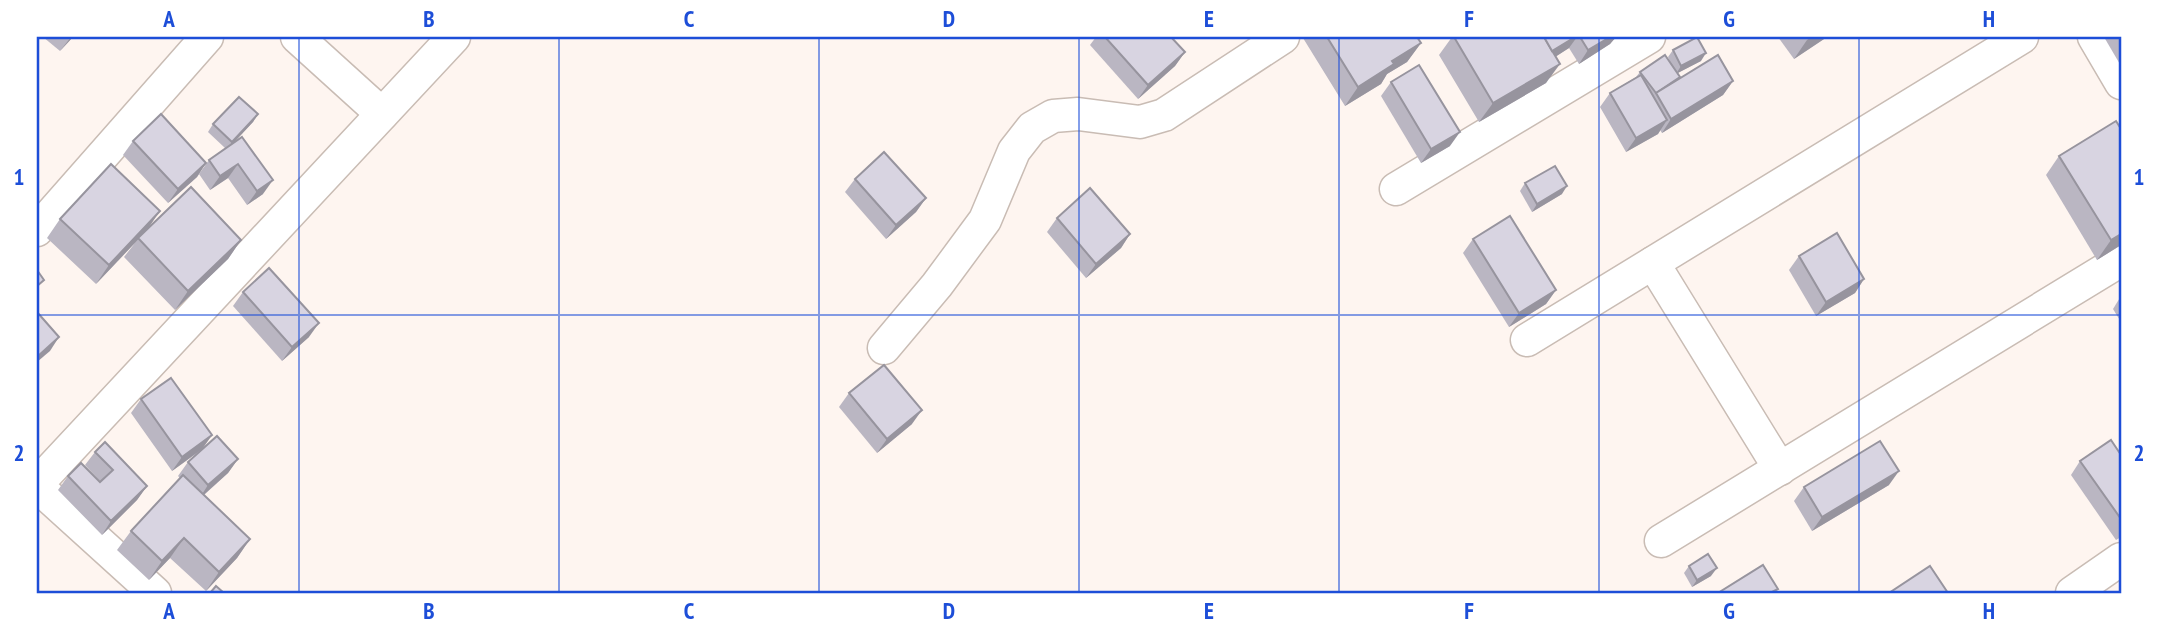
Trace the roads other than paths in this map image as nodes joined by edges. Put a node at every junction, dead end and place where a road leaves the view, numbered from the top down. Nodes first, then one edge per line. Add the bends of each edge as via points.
1 (207, 37) edge
2 (296, 37) edge
3 (454, 37) edge
4 (1649, 37) edge
5 (2022, 37) edge
6 (2094, 37) edge
7 (1267, 41) edge
8 (2121, 83) edge
9 (382, 114) junction
10 (1396, 189) dead end
11 (41, 217) edge
12 (2121, 260) edge
13 (1653, 263) junction
14 (1527, 340) dead end
15 (884, 348) dead end
16 (1780, 469) junction
17 (37, 485) edge
18 (1661, 541) dead end
19 (2121, 559) edge
20 (155, 593) edge
21 (2072, 593) edge

1 - 11 street
2 - 9 street
3 - 9 street
4 - 10 street
5 - 13 street
6 - 8 street
7 - 15 street via 1164,115 1140,122 1078,114 1053,116 1032,128 1014,151 985,220
9 - 17 street
12 - 16 street
13 - 14 street
13 - 16 street
16 - 18 street
17 - 20 street
19 - 21 street

